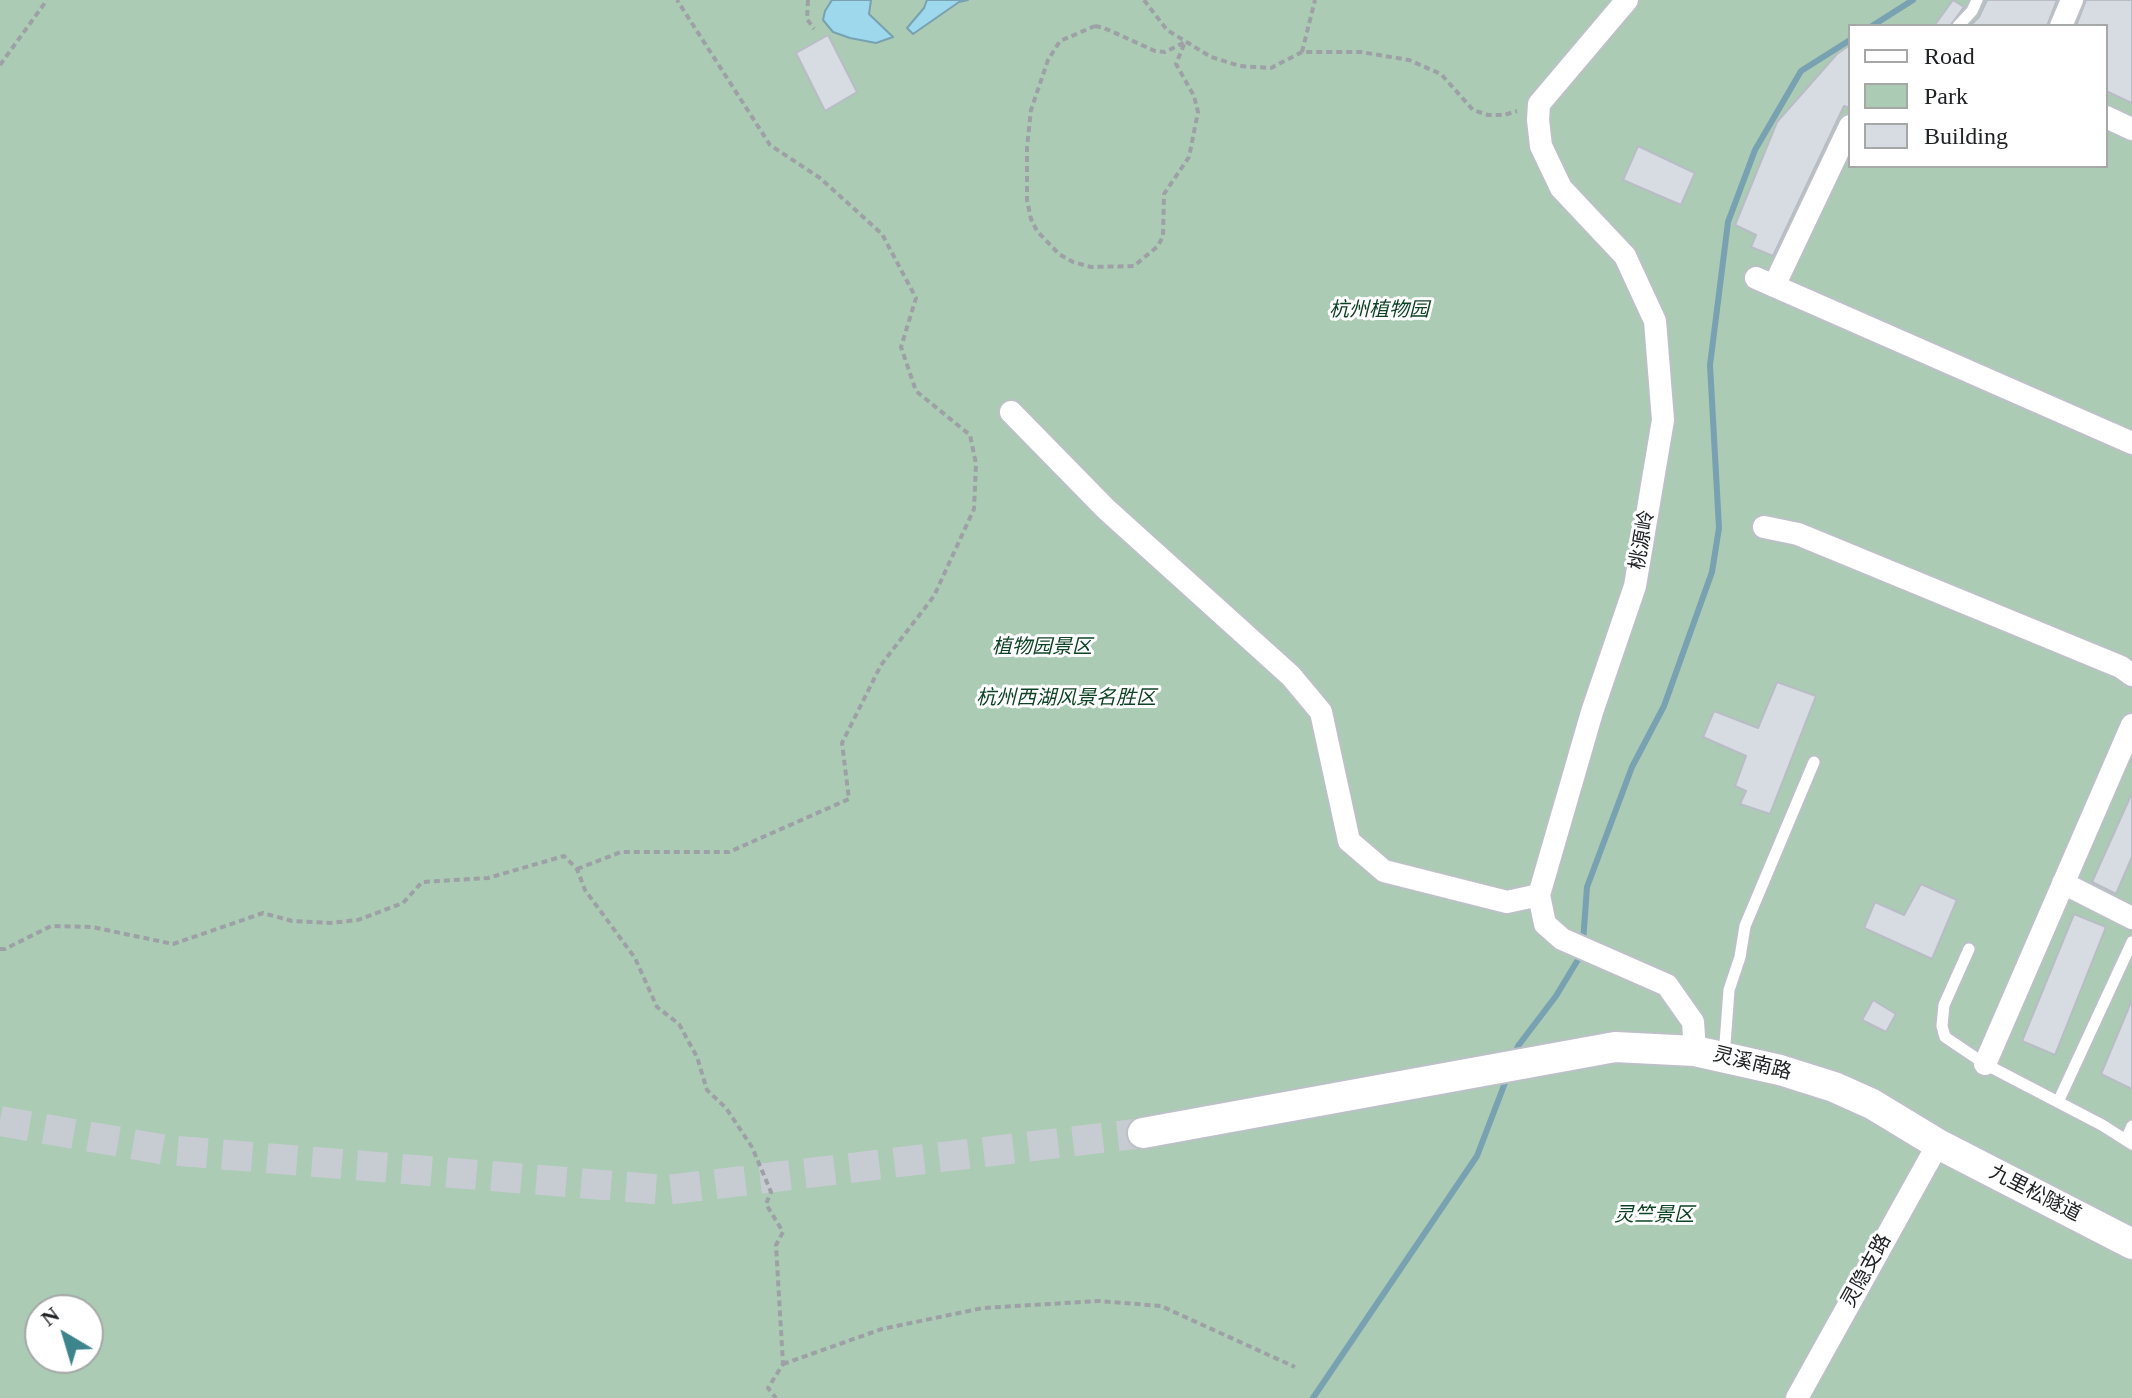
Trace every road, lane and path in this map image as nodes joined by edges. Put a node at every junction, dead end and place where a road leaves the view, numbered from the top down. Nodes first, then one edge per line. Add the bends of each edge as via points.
1 (47, 0) edge
2 (677, 0) edge
3 (808, 0) edge
4 (1144, 0) edge
5 (1315, 0) edge
6 (1627, 0) edge
7 (1977, 0) edge
8 (2072, 0) edge
9 (1960, 24) edge
10 (2062, 24) edge
11 (814, 29) dead end
12 (1185, 42) junction
13 (1302, 52) junction
14 (0, 65) edge
15 (1539, 104) junction
16 (2108, 118) edge
17 (2132, 129) edge
18 (1848, 130) edge
19 (1011, 412) dead end
20 (2132, 443) edge
21 (1764, 527) dead end
22 (2132, 675) edge
23 (2132, 725) edge
24 (2126, 757) edge
25 (1814, 762) dead end
26 (577, 869) junction
27 (2063, 883) junction
28 (1539, 895) junction
29 (2131, 916) edge
30 (2132, 942) edge
31 (0, 949) edge
32 (1969, 949) dead end
33 (1709, 1054) junction
34 (1985, 1064) junction
35 (2058, 1102) junction
36 (2132, 1126) edge
37 (1143, 1133) tunnel mouth
38 (2129, 1142) edge
39 (1938, 1144) junction
40 (2132, 1223) edge
41 (2132, 1244) edge
42 (2132, 1262) edge
43 (783, 1364) junction
44 (1295, 1367) dead end
45 (776, 1398) edge
46 (1797, 1398) edge

1 - 14 path
2 - 26 path via 770,145 820,178 882,234 916,298 901,347 916,391 970,435 976,464 974,509 934,596 881,665 842,743 849,799 729,852 621,852
3 - 11 path via 807,19
4 - 12 path via 1167,30
5 - 13 path
6 - 15 street
7 - 9 lane
8 - 10 street
12 - 12 path via 1155,51 1095,26 1060,41 1048,60 1031,110 1027,200 1037,231 1073,262 1134,266 1158,246 1164,194 1189,157 1198,112 1176,64
12 - 13 path via 1240,66 1271,68
13 - 15 path via 1361,52 1409,60 1441,74 1473,110 1488,115
15 - 28 street, 桃源岭 via 1541,146 1561,188 1625,256 1655,321 1663,420 1635,586
16 - 17 street
18 - 20 street via 1765,282
19 - 28 street via 1106,509 1291,676 1321,712 1349,841 1384,871 1507,902
21 - 22 street via 1798,534
23 - 24 street
24 - 27 street
25 - 33 lane via 1745,926
26 - 31 path via 564,856 488,878 422,882 403,903 358,920 292,921 263,913 173,944 92,927 51,926
26 - 43 path via 585,890 635,958 657,1007 679,1024 707,1090 752,1147 771,1192 766,1204 783,1232 776,1245
27 - 29 street
27 - 34 street
28 - 33 street via 1545,924 1569,942 1667,985
30 - 35 lane
32 - 34 lane via 1944,1005 1942,1026 1945,1037
33 - 37 main road, 灵溪南路 via 1615,1047
33 - 39 main road, 灵溪南路 via 1834,1087
34 - 35 lane
35 - 38 lane
36 - 38 lane
39 - 40 main road via 2022,1172
39 - 41 main road, 九里松隧道
39 - 42 main road via 1998,1193
39 - 46 street, 灵隐支路
43 - 44 path via 882,1329 983,1308 1099,1301 1161,1306
43 - 45 path via 768,1388

